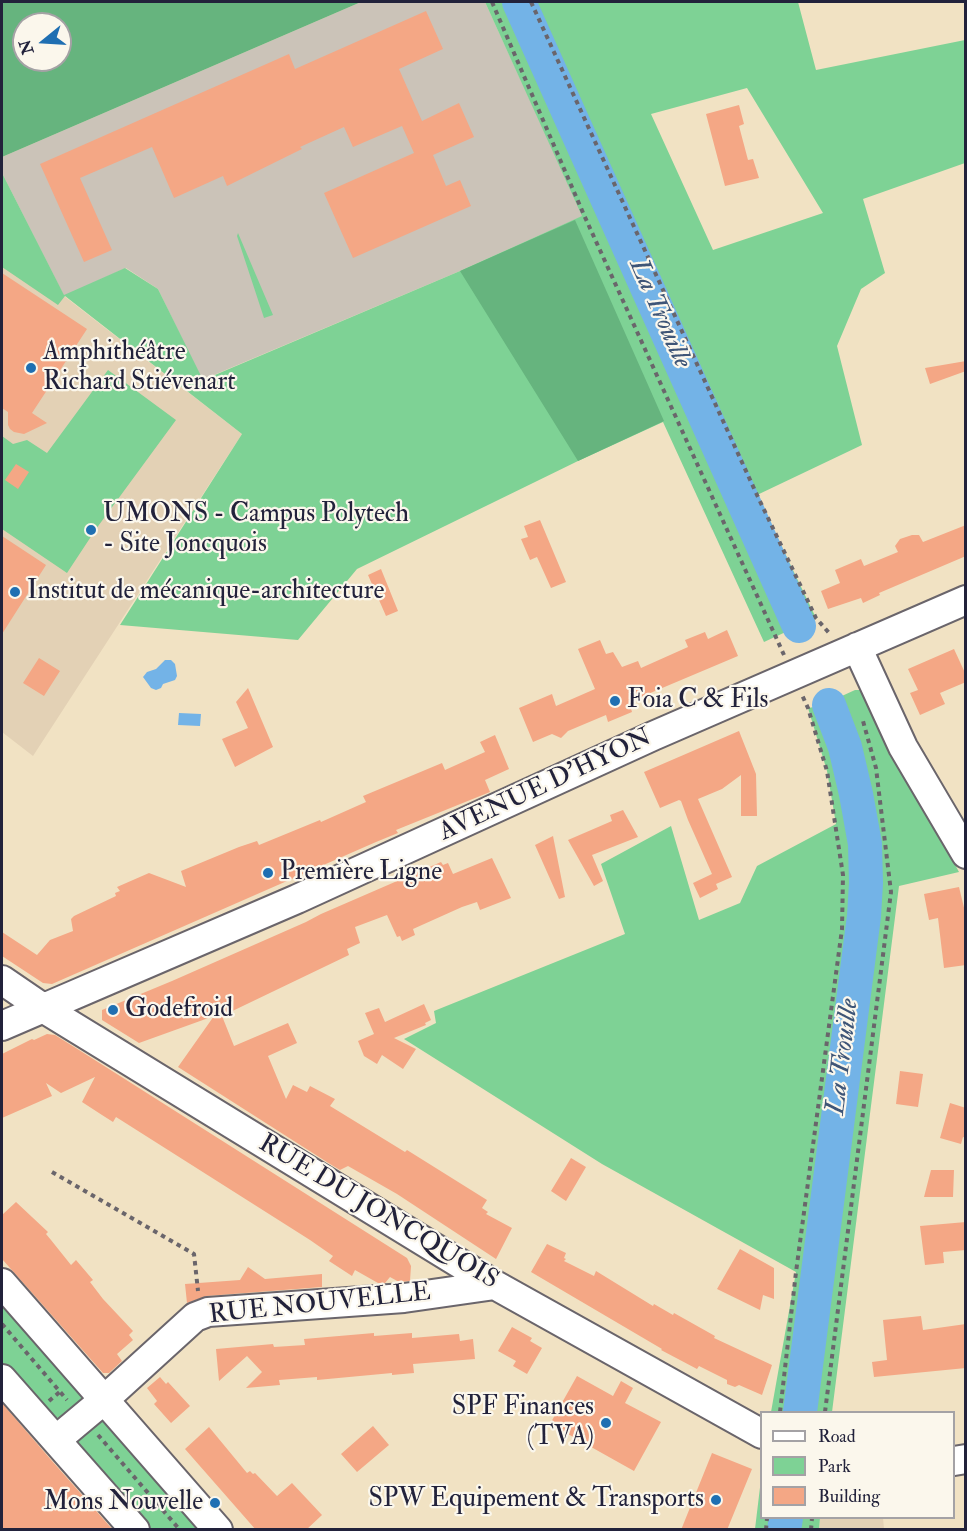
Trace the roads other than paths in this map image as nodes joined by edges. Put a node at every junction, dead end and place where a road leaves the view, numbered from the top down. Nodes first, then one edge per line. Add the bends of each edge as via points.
1 (966, 600) edge
2 (851, 649) junction
3 (966, 854) edge
4 (2, 980) edge
5 (43, 1008) junction
6 (2, 1026) edge
7 (2, 1283) edge
8 (495, 1285) junction
9 (2, 1379) edge
10 (105, 1399) junction
11 (760, 1433) edge
12 (56, 1440) junction
13 (135, 1530) edge
14 (218, 1530) edge

1 - 2 street, AVENUE D'HYON
2 - 3 street
2 - 5 street, AVENUE D'HYON via 297,899
4 - 5 street, RUE DU JONCQUOIS
5 - 6 street, AVENUE D'HYON
5 - 8 street, RUE DU JONCQUOIS
7 - 10 street
8 - 10 street, RUE NOUVELLE via 404,1298 208,1312 195,1317
8 - 11 street, RUE DU JONCQUOIS
9 - 12 street
10 - 12 street, RUE NOUVELLE
10 - 14 street
12 - 13 street

